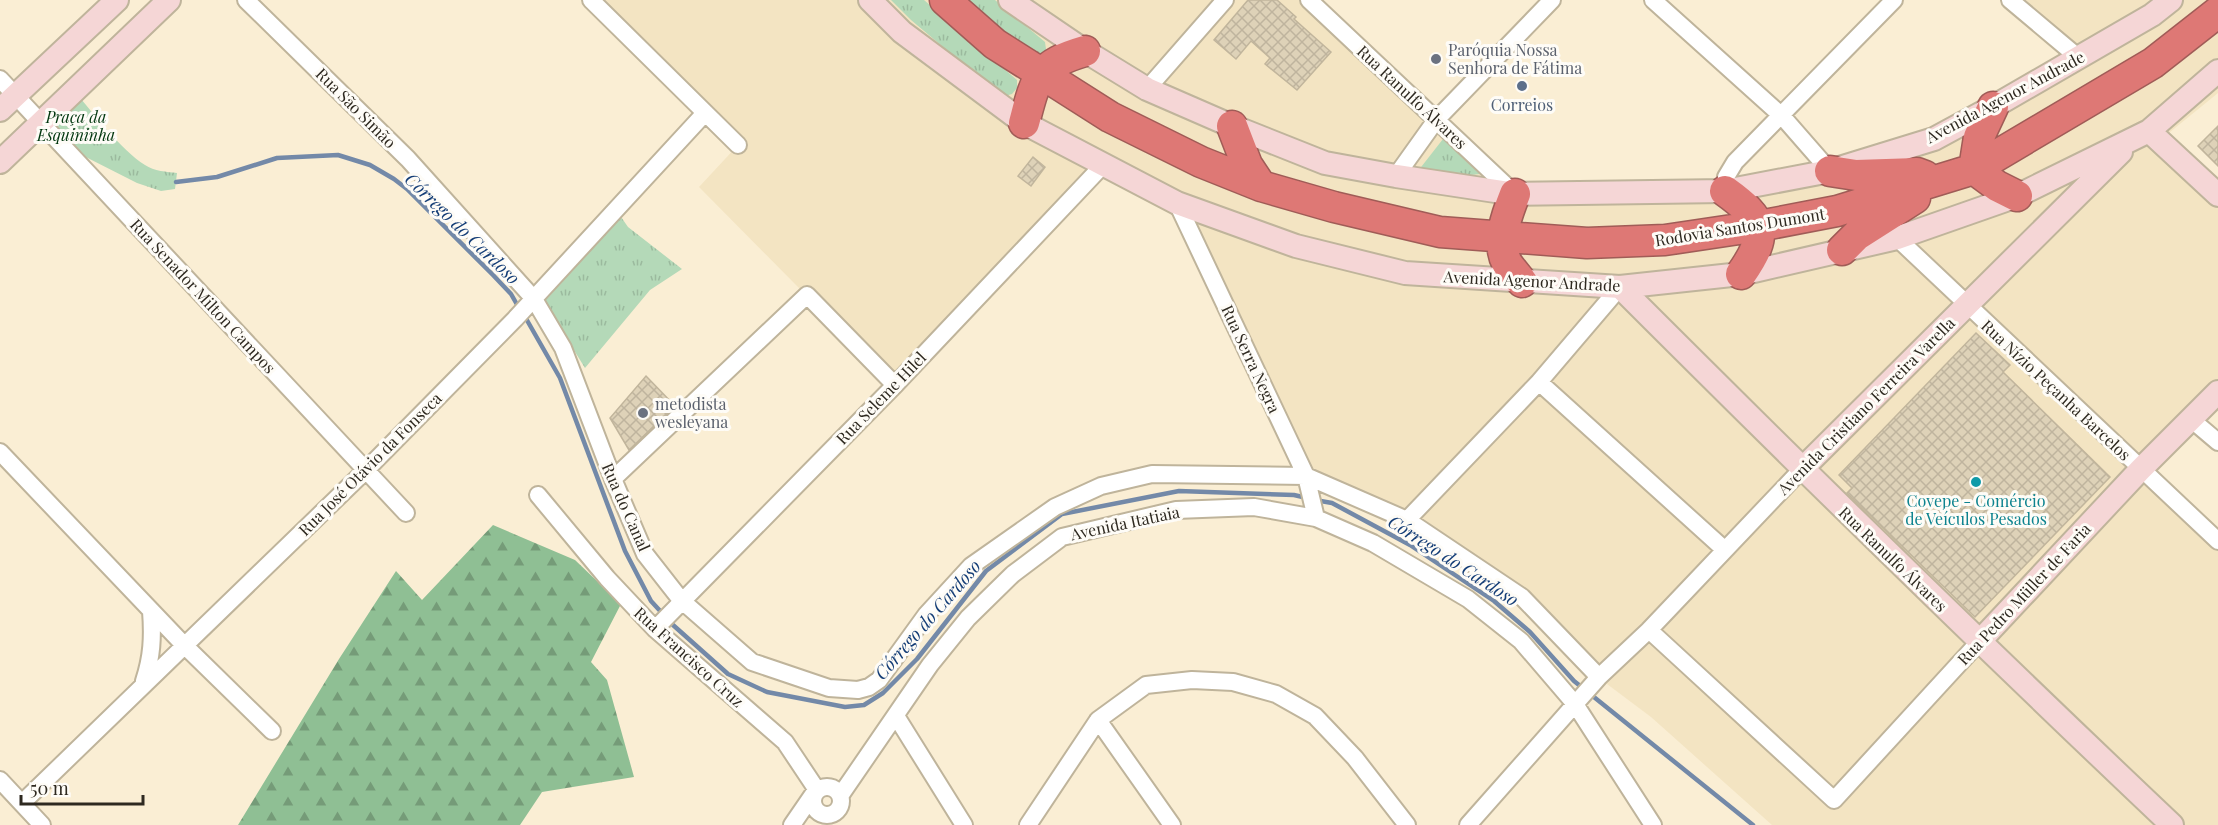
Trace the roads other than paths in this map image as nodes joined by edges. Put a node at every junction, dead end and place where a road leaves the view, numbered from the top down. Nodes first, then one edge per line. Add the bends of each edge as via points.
1 (117, 0) edge
2 (169, 0) edge
3 (246, 0) edge
4 (591, 0) edge
5 (870, 0) edge
6 (945, 0) edge
7 (1010, 0) edge
8 (1226, 0) edge
9 (1309, 0) edge
10 (1552, 0) edge
11 (1653, 0) edge
12 (1894, 0) edge
13 (2010, 0) edge
14 (2171, 0) edge
15 (2218, 12) edge
16 (1085, 51) junction
17 (2079, 58) junction
18 (2218, 71) edge
19 (1040, 74) junction
20 (1147, 89) junction
21 (5, 95) edge
22 (1993, 107) junction
23 (705, 113) junction
24 (1782, 116) junction
25 (1436, 120) junction
26 (41, 123) junction
27 (1024, 123) junction
28 (1232, 126) junction
29 (2142, 135) junction
30 (738, 145) dead end
31 (0, 162) edge
32 (1104, 164) junction
33 (1974, 168) junction
34 (1830, 171) junction
35 (1396, 176) junction
36 (1936, 180) junction
37 (1261, 186) junction
38 (1725, 191) junction
39 (1515, 194) junction
40 (2218, 195) edge
41 (2018, 196) junction
42 (1177, 203) junction
43 (1759, 226) junction
44 (1503, 238) junction
45 (1896, 238) junction
46 (1842, 250) junction
47 (1741, 274) junction
48 (1522, 282) junction
49 (1620, 287) junction
50 (534, 299) junction
51 (1966, 305) junction
52 (1539, 382) junction
53 (895, 385) junction
54 (2218, 393) edge
55 (2192, 420) junction
56 (2218, 442) edge
57 (0, 452) edge
58 (366, 470) junction
59 (1802, 470) junction
60 (2140, 470) junction
61 (1306, 476) junction
62 (613, 479) junction
63 (537, 495) dead end
64 (406, 513) dead end
65 (1316, 518) junction
66 (1407, 520) junction
67 (2218, 541) edge
68 (1725, 550) junction
69 (681, 600) junction
70 (151, 611) junction
71 (655, 629) junction
72 (1649, 630) junction
73 (1979, 642) junction
74 (184, 645) junction
75 (1599, 677) junction
76 (879, 680) joint
77 (143, 684) junction
78 (1575, 704) junction
79 (896, 716) junction
80 (1098, 720) junction
81 (272, 731) dead end
82 (0, 780) edge
83 (816, 792) junction
84 (840, 796) junction
85 (22, 803) junction
86 (1650, 820) edge
87 (828, 821) edge
88 (42, 825) edge
89 (792, 825) edge
90 (964, 825) edge
91 (1028, 825) edge
92 (1172, 825) edge
93 (1407, 825) edge
94 (1468, 825) edge
95 (1662, 825) edge
96 (2172, 825) edge

1 - 21 main road
2 - 26 main road
3 - 50 street, Rua São Simão via 408,159
4 - 23 street
5 - 27 main road, Avenida Agenor Andrade via 903,32
6 - 19 highway, Rodovia Santos Dumont via 995,44
7 - 16 main road, Avenida Agenor Andrade
8 - 20 street
9 - 25 street, Rua Ranulfo Álvares
10 - 25 street
11 - 24 street
12 - 24 street
13 - 17 street
14 - 17 main road, Avenida Agenor Andrade
15 - 33 highway, Rodovia Santos Dumont via 2153,63
16 - 19 highway via 1062,57
16 - 20 main road, Avenida Agenor Andrade
17 - 22 main road, Avenida Agenor Andrade
18 - 29 main road, Avenida Agenor Andrade
19 - 27 highway
19 - 37 highway, Rodovia Santos Dumont via 1110,117 1201,162
20 - 28 main road, Avenida Agenor Andrade
21 - 26 street, Rua Senador Milton Campos
22 - 33 highway via 1979,137
22 - 34 main road, Avenida Agenor Andrade via 1934,139
23 - 30 street
23 - 50 street, Rua José Otávio da Fonseca
24 - 34 street
24 - 38 street via 1735,162 1726,177
25 - 35 street
25 - 39 street, Rua Ranulfo Álvares
26 - 31 main road
26 - 58 street, Rua Senador Milton Campos
27 - 32 main road, Avenida Agenor Andrade
28 - 35 main road, Avenida Agenor Andrade via 1325,163
28 - 37 highway via 1247,165
29 - 40 main road
29 - 41 main road, Avenida Agenor Andrade
29 - 51 main road, Avenida Cristiano Ferreira Varella
32 - 42 main road, Avenida Agenor Andrade
32 - 53 street, Rua Seleme Hilel
33 - 36 highway, Rodovia Santos Dumont
33 - 41 highway
34 - 36 highway via 1856,176 1917,173
34 - 38 main road, Avenida Agenor Andrade
35 - 39 main road, Avenida Agenor Andrade
36 - 43 highway, Rodovia Santos Dumont via 1838,212
36 - 46 highway via 1857,235
37 - 44 highway, Rodovia Santos Dumont via 1440,232
38 - 39 main road, Avenida Agenor Andrade
38 - 43 highway via 1747,207
39 - 44 highway
41 - 45 main road, Avenida Agenor Andrade
42 - 48 main road, Avenida Agenor Andrade via 1296,246 1405,273
42 - 61 street, Rua Serra Negra
43 - 44 highway, Rodovia Santos Dumont via 1665,240 1587,243
43 - 47 highway via 1757,252
44 - 48 highway via 1506,261
45 - 46 main road, Avenida Agenor Andrade
45 - 51 street, Rua Nízio Peçanha Barcelos
46 - 47 main road, Avenida Agenor Andrade
47 - 49 main road, Avenida Agenor Andrade
48 - 49 main road, Avenida Agenor Andrade
49 - 52 street
49 - 59 main road, Rua Ranulfo Álvares
50 - 58 street, Rua José Otávio da Fonseca
50 - 62 street, Rua do Canal via 562,348
51 - 59 main road, Avenida Cristiano Ferreira Varella
51 - 60 street, Rua Nízio Peçanha Barcelos
52 - 66 street
52 - 68 street
53 - 62 street via 807,295
53 - 69 street, Rua Seleme Hilel
54 - 55 main road, Rua Pedro Müller de Faria
55 - 56 street
55 - 60 main road, Rua Pedro Müller de Faria
57 - 70 street
58 - 64 street, Rua Senador Milton Campos
58 - 74 street, Rua José Otávio da Fonseca
59 - 68 street, Avenida Cristiano Ferreira Varella
59 - 73 main road, Rua Ranulfo Álvares
60 - 67 street, Rua Nízio Peçanha Barcelos
60 - 73 main road, Rua Pedro Müller de Faria
61 - 65 street, Rua Serra Negra
61 - 66 street, Avenida Itatiaia
61 - 76 street, Avenida Itatiaia via 1152,474 1101,486 1055,507 971,566 926,615
62 - 69 street, Rua do Canal via 645,554
63 - 71 street, Rua Francisco Cruz
65 - 78 street, Avenida Itatiaia via 1374,543 1468,599 1521,641
65 - 79 street, Avenida Itatiaia via 1254,507 1176,510 1062,537 1013,574 969,618 930,665
66 - 75 street, Avenida Itatiaia via 1522,597
68 - 72 street, Avenida Cristiano Ferreira Varella
69 - 71 street, Rua Seleme Hilel
69 - 76 street, Rua do Canal via 752,662 829,688 858,690
70 - 74 street
70 - 77 street via 153,648
71 - 83 street, Rua Francisco Cruz via 785,742
72 - 73 street, Rua Pedro Müller de Faria via 1834,800
72 - 75 street, Avenida Cristiano Ferreira Varella
73 - 96 main road, Rua Ranulfo Álvares
74 - 77 street, Rua José Otávio da Fonseca
74 - 81 street
75 - 78 street, Avenida Cristiano Ferreira Varella
77 - 85 street, Rua José Otávio da Fonseca
78 - 86 street, Avenida Itatiaia
78 - 94 street, Avenida Cristiano Ferreira Varella
79 - 84 street, Avenida Itatiaia
79 - 90 street
80 - 91 street
80 - 92 street
80 - 93 street via 1146,685 1233,681 1276,694 1315,716 1355,758
82 - 85 street
83 - 84 street via 830,787
83 - 87 street, Avenida Itatiaia via 812,802
83 - 89 street
84 - 87 street, Avenida Itatiaia via 840,805
85 - 88 street
86 - 95 street

